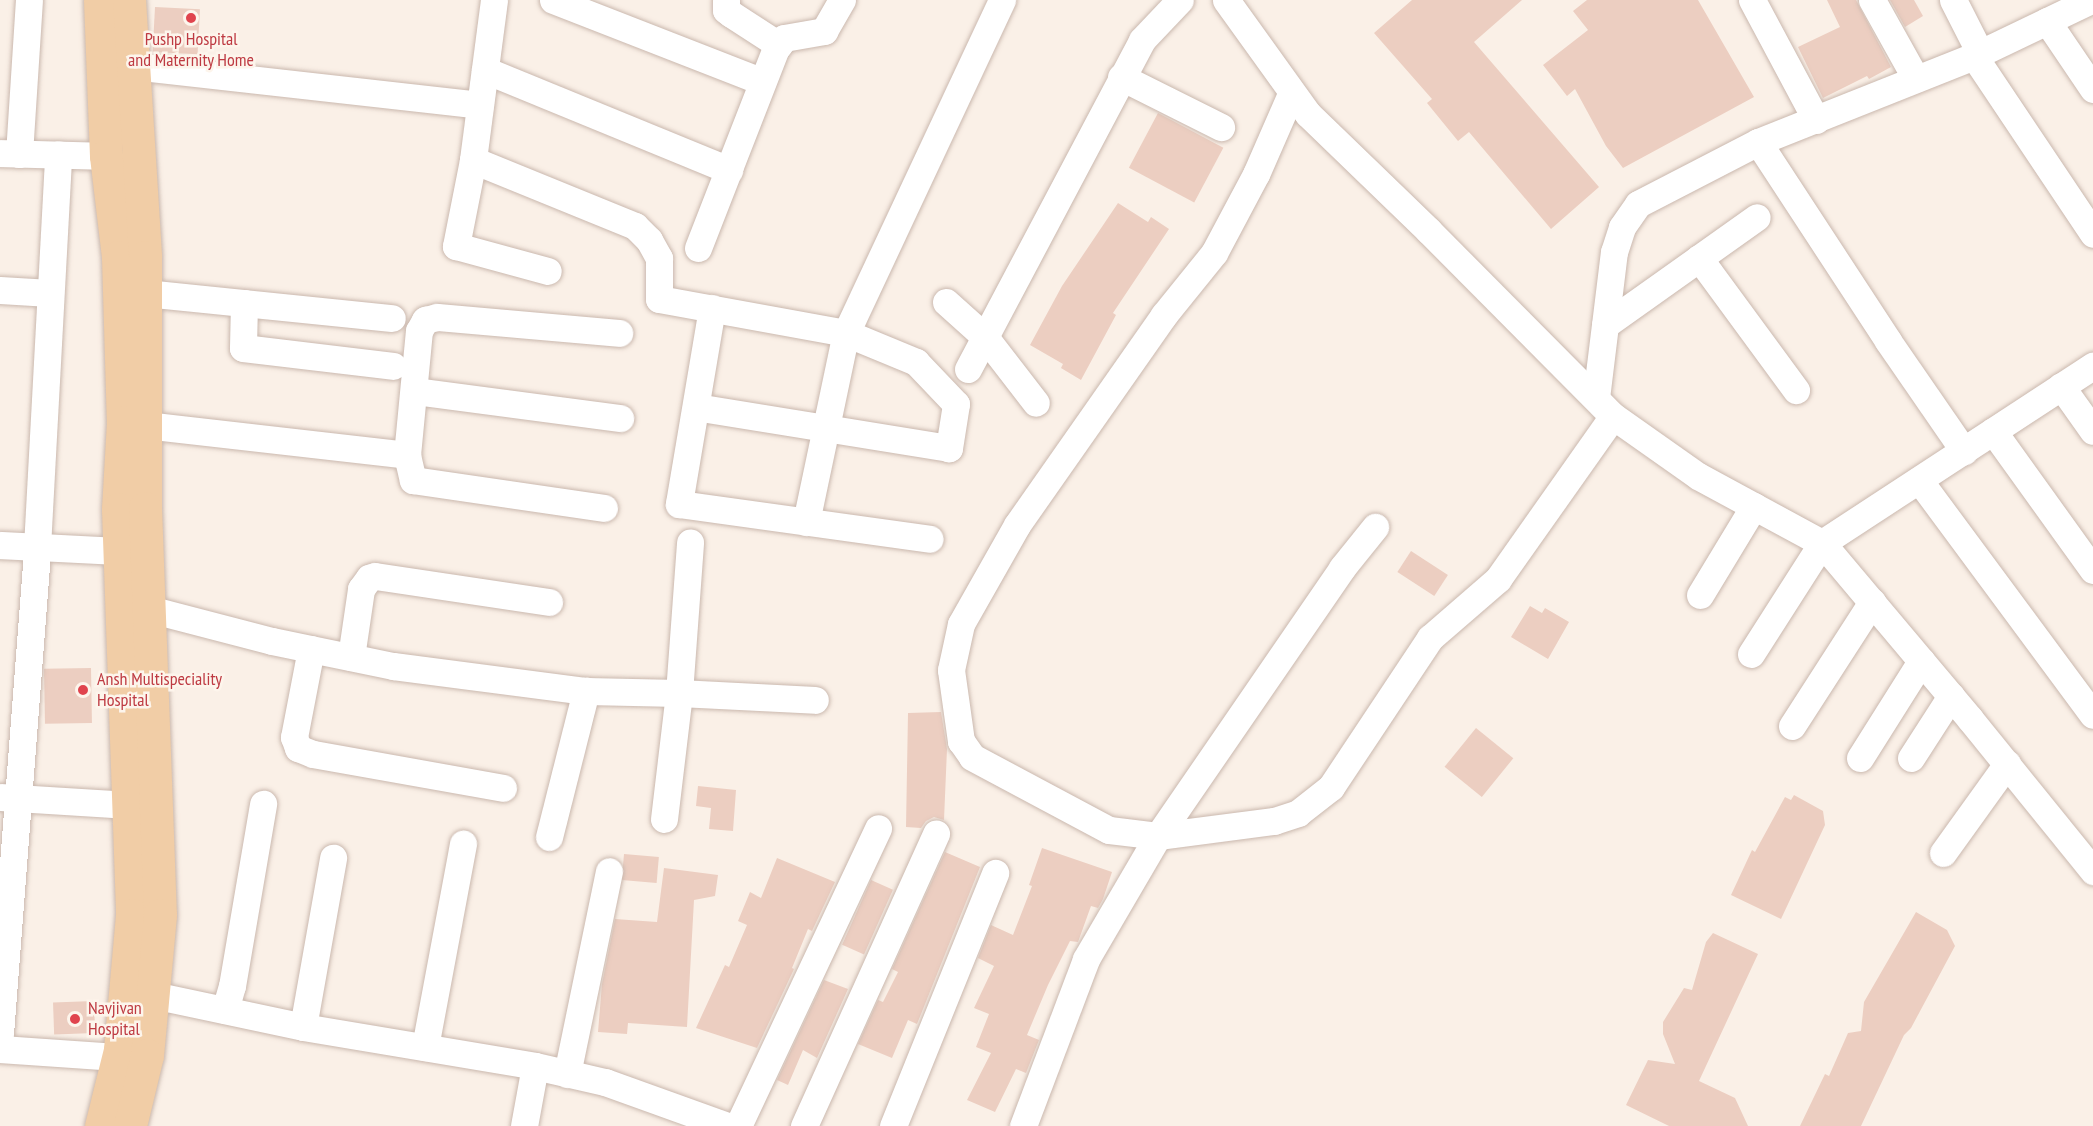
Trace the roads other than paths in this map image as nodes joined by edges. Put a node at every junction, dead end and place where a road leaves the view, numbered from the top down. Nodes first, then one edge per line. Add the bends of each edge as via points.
1 (29, 0) edge
2 (100, 0) edge
3 (129, 0) edge
4 (494, 0) edge
5 (554, 0) edge
6 (726, 0) edge
7 (842, 0) edge
8 (1002, 0) edge
9 (1180, 0) edge
10 (1226, 0) edge
11 (1752, 0) edge
12 (1872, 0) edge
13 (1953, 0) edge
14 (2091, 0) edge
15 (2047, 21) junction
16 (779, 45) junction
17 (1977, 54) junction
18 (133, 66) junction
19 (485, 70) junction
20 (1121, 77) junction
21 (1916, 78) junction
22 (761, 81) junction
23 (2093, 89) edge
24 (1291, 94) junction
25 (480, 105) junction
26 (1816, 120) junction
27 (1221, 127) dead end
28 (1758, 142) junction
29 (10, 153) edge
30 (58, 154) junction
31 (106, 156) junction
32 (473, 160) junction
33 (729, 170) junction
34 (1757, 217) dead end
35 (2093, 234) edge
36 (698, 248) dead end
37 (1699, 258) junction
38 (548, 271) dead end
39 (0, 290) edge
40 (50, 293) junction
41 (145, 293) junction
42 (946, 302) dead end
43 (244, 303) junction
44 (712, 309) junction
45 (392, 318) dead end
46 (1605, 326) junction
47 (619, 333) dead end
48 (846, 333) junction
49 (985, 337) junction
50 (393, 366) dead end
51 (2093, 366) edge
52 (968, 369) dead end
53 (2061, 386) junction
54 (1796, 390) dead end
55 (414, 392) junction
56 (1036, 404) dead end
57 (696, 407) junction
58 (1605, 407) junction
59 (620, 418) dead end
60 (145, 425) junction
61 (828, 428) junction
62 (1993, 431) junction
63 (2093, 431) edge
64 (1964, 451) junction
65 (407, 455) junction
66 (1919, 480) junction
67 (1754, 506) junction
68 (604, 508) dead end
69 (806, 522) junction
70 (1375, 527) dead end
71 (930, 539) dead end
72 (690, 542) dead end
73 (1822, 543) junction
74 (0, 545) edge
75 (37, 547) junction
76 (133, 552) junction
77 (2093, 570) edge
78 (1700, 595) dead end
79 (549, 602) dead end
80 (1872, 602) junction
81 (149, 609) junction
82 (310, 649) junction
83 (1751, 654) dead end
84 (351, 657) junction
85 (1921, 661) junction
86 (586, 691) junction
87 (680, 693) junction
88 (1951, 696) junction
89 (815, 700) dead end
90 (2093, 715) edge
91 (1792, 726) dead end
92 (1860, 758) dead end
93 (1911, 758) dead end
94 (2007, 764) junction
95 (503, 788) dead end
96 (9, 798) edge
97 (263, 804) dead end
98 (128, 805) junction
99 (664, 819) dead end
100 (878, 828) dead end
101 (936, 833) dead end
102 (1158, 836) junction
103 (549, 837) dead end
104 (463, 844) dead end
105 (1943, 853) dead end
106 (333, 858) dead end
107 (609, 871) dead end
108 (2093, 871) edge
109 (995, 873) dead end
110 (139, 994) junction
111 (225, 1010) junction
112 (303, 1027) junction
113 (0, 1033) edge
114 (425, 1047) junction
115 (0, 1049) edge
116 (118, 1057) junction
117 (535, 1066) junction
118 (567, 1074) junction
119 (101, 1126) edge
120 (130, 1126) edge
121 (524, 1126) edge
122 (727, 1126) edge
123 (738, 1126) edge
124 (804, 1126) edge
125 (893, 1126) edge
126 (1023, 1126) edge

1 - 29 street
2 - 31 main road
3 - 18 main road
4 - 19 street
5 - 22 street
6 - 16 street via 726,10 731,15
7 - 16 street via 824,31 784,38
8 - 48 street
9 - 20 street via 1142,40
10 - 24 street
11 - 26 street
12 - 21 street
13 - 17 street
14 - 15 street
15 - 17 street
15 - 23 street
16 - 22 street
17 - 21 street
17 - 35 street
18 - 25 street
18 - 41 main road
19 - 25 street
19 - 33 street
20 - 27 street
20 - 49 street
21 - 26 street
22 - 33 street
24 - 58 street
24 - 102 street via 1256,174 1214,253 1164,315 1017,525 961,624 956,642 951,670 961,741 972,757 1109,830
25 - 32 street
26 - 28 street
28 - 46 street via 1638,204 1623,227 1614,252
28 - 64 street
29 - 30 street
30 - 31 street
30 - 40 street
31 - 76 main road via 118,257 123,422 118,508
32 - 38 street via 456,246
32 - 44 street via 634,226 649,240 659,258 659,299
33 - 36 street
34 - 37 street
37 - 46 street
37 - 54 street
39 - 40 street
40 - 75 street
41 - 43 street
41 - 60 main road
42 - 49 street
43 - 45 street
43 - 50 street via 243,348
44 - 48 street
44 - 57 street
46 - 58 street
47 - 55 street via 437,317 425,320 419,330
48 - 61 street
48 - 61 street via 916,362 956,404 949,448
49 - 52 street
49 - 56 street
51 - 53 street
53 - 62 street
53 - 63 street
55 - 59 street
55 - 65 street
57 - 61 street
57 - 69 street via 679,504
58 - 67 street via 1698,476
58 - 102 street via 1498,579 1430,638 1332,787 1298,813 1274,821
60 - 65 street
60 - 76 main road
61 - 69 street
62 - 64 street
62 - 77 street
64 - 66 street
65 - 68 street via 413,480
66 - 73 street
66 - 90 street
67 - 73 street
67 - 78 street
69 - 71 street
70 - 102 street via 1342,568
72 - 87 street
73 - 80 street
73 - 83 street
74 - 75 street
75 - 76 street
75 - 96 street
76 - 81 main road
76 - 98 main road
79 - 84 street via 375,576 361,589
80 - 85 street
80 - 91 street
81 - 82 street
81 - 110 main road via 160,915
82 - 84 street
82 - 95 street via 294,737 298,748
84 - 86 street
85 - 88 street
85 - 92 street
86 - 87 street
86 - 103 street
87 - 89 street
87 - 99 street
88 - 93 street
88 - 94 street
94 - 105 street
94 - 108 street
96 - 98 street
96 - 113 street
97 - 111 street
98 - 110 main road
100 - 123 street
101 - 124 street
102 - 126 street via 1086,959
104 - 114 street
106 - 112 street
107 - 118 street
109 - 125 street
110 - 111 street
110 - 116 main road
110 - 120 main road via 147,1055
111 - 112 street
112 - 114 street
114 - 117 street
115 - 116 street
116 - 119 main road
117 - 118 street
117 - 121 street
118 - 122 street via 605,1082

